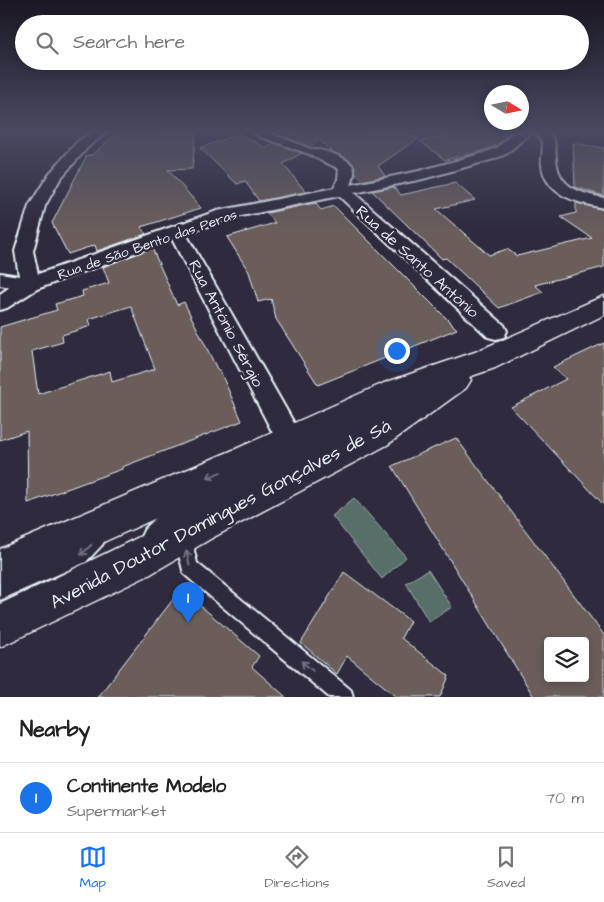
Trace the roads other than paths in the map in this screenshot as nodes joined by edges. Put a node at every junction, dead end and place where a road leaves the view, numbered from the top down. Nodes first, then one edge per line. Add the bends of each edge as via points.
1 (65, 165) edge
2 (342, 165) edge
3 (451, 165) edge
4 (550, 165) edge
5 (341, 190) junction
6 (604, 203) edge
7 (178, 232) junction
8 (0, 279) edge
9 (30, 284) junction
10 (0, 303) edge
11 (604, 305) edge
12 (490, 346) junction
13 (455, 380) junction
14 (287, 433) junction
15 (121, 516) junction
16 (190, 530) junction
17 (135, 561) junction
18 (0, 569) edge
19 (0, 592) edge
20 (0, 626) edge
21 (344, 697) edge

1 - 9 street via 36,206 24,250
2 - 5 street via 346,167 346,179
3 - 5 street, Rua de São Bento das Peras via 423,175
4 - 6 street via 555,182 567,191
5 - 7 street, Rua de São Bento das Peras via 223,215
5 - 12 street, Rua de Santo António
7 - 9 street, Rua de São Bento das Peras
7 - 14 street, Rua António Sérgio
8 - 9 street
9 - 10 street, Rua de São Bento das Peras
11 - 12 main road, Avenida Doutor Domingues Gonçalves de Sá
12 - 13 main road, Avenida Doutor Domingues Gonçalves de Sá
12 - 14 main road, Avenida Doutor Domingues Gonçalves de Sá via 395,392
13 - 14 street via 311,447 299,447
13 - 16 main road, Avenida Doutor Domingues Gonçalves de Sá via 376,435
14 -> 15 main road, Avenida Doutor Domingues Gonçalves de Sá
14 - 17 street via 287,456 278,469 179,516
15 - 18 main road, Avenida Doutor Domingues Gonçalves de Sá
15 -> 19 lane via 80,556
16 - 17 main road, Avenida Doutor Domingues Gonçalves de Sá
21 -> 16 lane via 190,568 186,551
17 - 20 main road, Avenida Doutor Domingues Gonçalves de Sá

